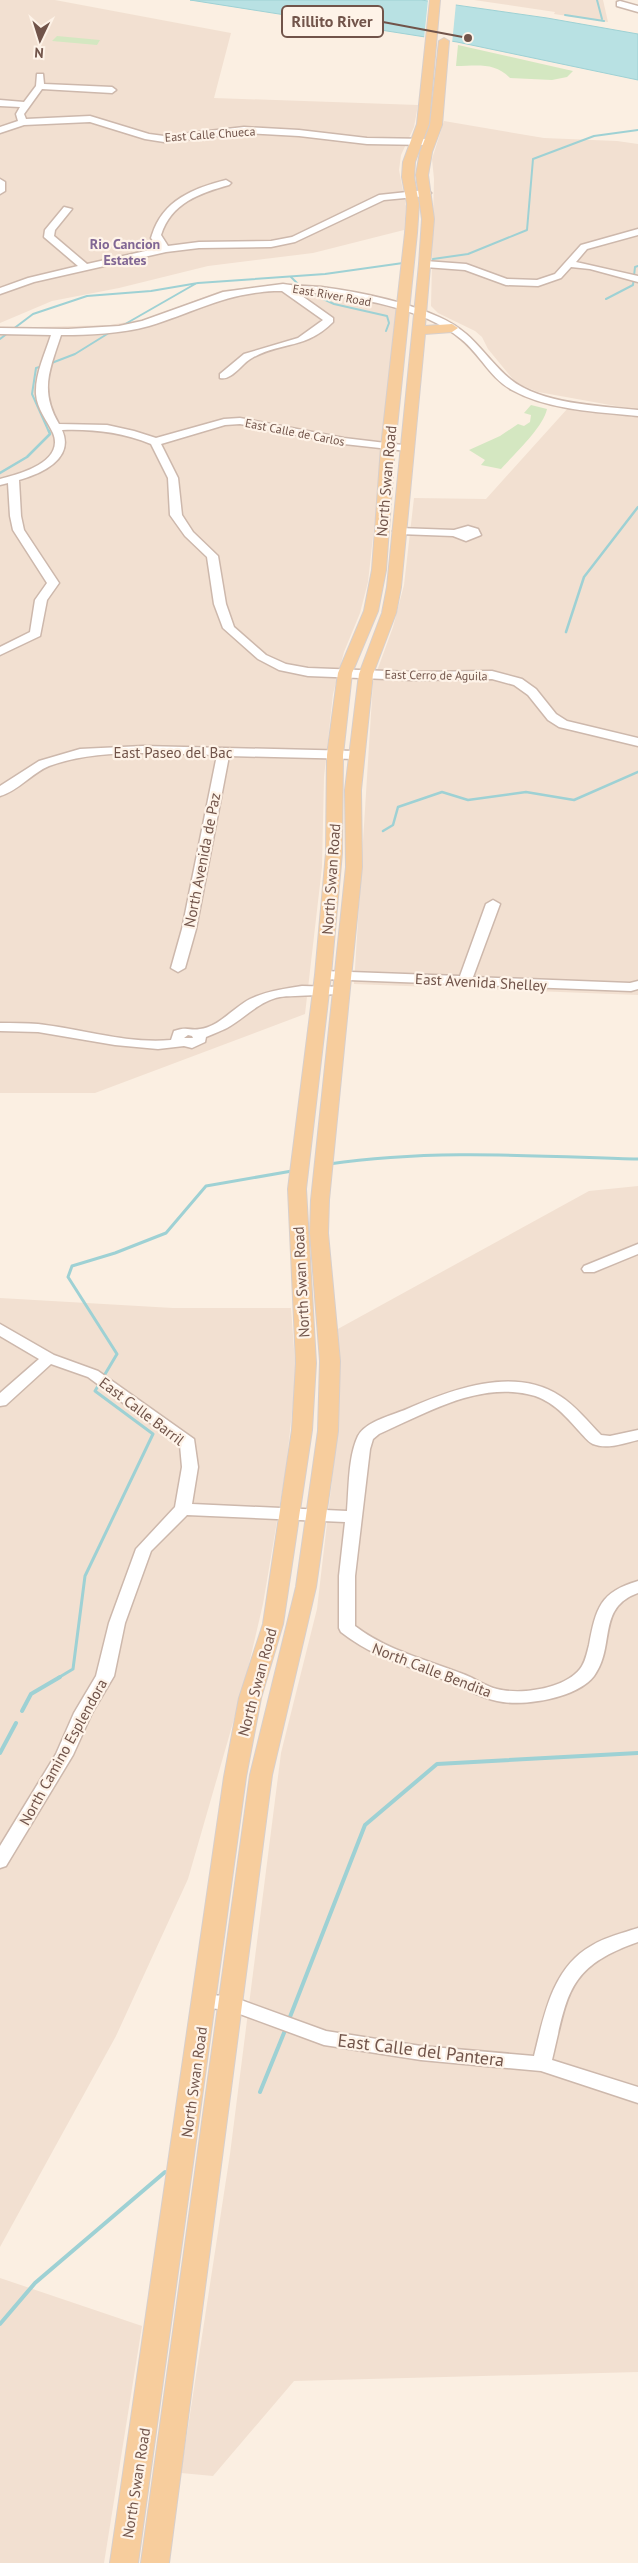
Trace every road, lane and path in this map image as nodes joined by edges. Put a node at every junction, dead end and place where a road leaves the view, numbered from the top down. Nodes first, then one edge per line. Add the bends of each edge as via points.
1 (435, 0) edge
2 (546, 0) edge
3 (553, 0) edge
4 (623, 2) edge
5 (638, 8) edge
6 (445, 28) dead end
7 (438, 45) junction
8 (40, 76) dead end
9 (40, 86) junction
10 (112, 90) dead end
11 (0, 103) edge
12 (25, 105) junction
13 (23, 122) junction
14 (0, 130) edge
15 (416, 142) junction
16 (429, 142) junction
17 (0, 182) edge
18 (226, 183) dead end
19 (0, 191) edge
20 (411, 194) junction
21 (426, 194) junction
22 (67, 209) dead end
23 (638, 232) edge
24 (166, 249) junction
25 (425, 264) junction
26 (570, 264) junction
27 (86, 268) junction
28 (638, 279) edge
29 (283, 286) junction
30 (0, 291) edge
31 (404, 309) junction
32 (419, 314) junction
33 (452, 328) junction
34 (0, 331) edge
35 (57, 331) junction
36 (418, 332) junction
37 (224, 376) dead end
38 (638, 413) edge
39 (56, 427) junction
40 (156, 442) junction
41 (388, 447) junction
42 (407, 448) junction
43 (13, 479) junction
44 (0, 482) edge
45 (399, 531) junction
46 (457, 533) dead end
47 (0, 651) edge
48 (345, 673) junction
49 (366, 674) junction
50 (637, 742) edge
51 (224, 752) junction
52 (335, 755) junction
53 (356, 755) junction
54 (0, 792) edge
55 (493, 904) dead end
56 (178, 968) dead end
57 (465, 981) junction
58 (322, 982) junction
59 (342, 983) junction
60 (638, 984) edge
61 (0, 1027) edge
62 (638, 1249) edge
63 (589, 1269) dead end
64 (0, 1329) edge
65 (49, 1358) junction
66 (0, 1401) edge
67 (638, 1435) edge
68 (183, 1509) junction
69 (289, 1514) junction
70 (317, 1516) junction
71 (353, 1517) junction
72 (638, 1587) edge
73 (0, 1861) edge
74 (638, 1935) edge
75 (205, 2002) junction
76 (230, 2003) junction
77 (541, 2064) junction
78 (638, 2096) edge
79 (140, 2454) junction
80 (170, 2456) junction
81 (124, 2563) edge
82 (155, 2563) edge

1 - 7 main road, North Swan Road
2 - 3 street
4 - 5 street
6 - 7 main road, North Swan Road
7 - 15 main road, North Swan Road via 423,124
7 - 16 main road, North Swan Road via 436,125
8 - 9 street
9 - 10 street
9 - 12 street
11 - 12 street
12 - 13 street via 20,114
13 - 14 street, East Calle Chueca
13 - 15 street, East Calle Chueca via 90,119 164,139 244,130
15 - 16 street, East Calle Chueca
15 - 20 main road, North Swan Road via 409,162
16 - 21 main road, North Swan Road via 422,175
17 - 19 street
18 - 24 street via 176,202 157,230 156,238
20 - 21 street
20 - 24 street via 382,197 294,239 271,244
20 - 31 main road, North Swan Road
21 - 25 main road, North Swan Road
22 - 27 street via 49,236
23 - 26 street via 584,247
24 - 27 street
25 - 26 street via 466,266 492,278 522,284 548,281
25 - 32 main road, North Swan Road
26 - 28 street
27 - 30 street via 19,283
29 - 31 street, East River Road via 338,293
29 - 35 street, East River Road via 236,292 135,326
29 - 37 street via 329,320 319,332 308,338 252,353
31 - 32 street, East River Road
31 - 41 main road, North Swan Road
32 - 33 street, East River Road
32 - 36 main road, North Swan Road
33 - 36 main road
33 - 38 street, East River Road via 518,389 571,403
34 - 35 street, East River Road
35 - 39 street via 42,389 43,403
36 - 42 main road, North Swan Road
39 - 40 street via 102,426 125,430
39 - 43 street via 61,441 50,462
40 - 41 street, East Calle de Carlos via 224,422 240,421 344,442
40 - 48 street, East Cerro de Aguila via 173,478 176,515 189,534 212,556 218,576 220,604 229,628 262,657 283,667 308,672
41 - 42 street, East Calle de Carlos
41 - 48 main road, North Swan Road via 379,570 371,611
42 - 45 main road, North Swan Road
43 - 44 street
43 - 47 street via 15,517 22,536 38,556 52,583 41,600 36,634
45 - 46 street
45 - 49 main road, North Swan Road via 391,603
48 - 49 street, East Cerro de Aguila
48 - 52 main road, North Swan Road
49 - 50 street, East Cerro de Aguila via 492,675 518,682 563,724
49 - 53 main road, North Swan Road
51 - 52 street, East Paseo del Bac
51 - 54 street, East Paseo del Bac via 84,752 43,764
51 - 56 street, North Avenida de Paz via 189,929
52 - 53 street, East Paseo del Bac
52 - 58 main road, North Swan Road via 334,853
53 - 59 main road, North Swan Road via 354,867
55 - 57 street
57 - 59 street, East Avenida Shelley
57 - 60 street, East Avenida Shelley via 632,987
58 - 59 street, East Avenida Shelley
58 - 61 street, East Avenida Shelley via 302,990 274,994 253,1003 222,1026 199,1035 188,1031 179,1034 179,1040 137,1043 38,1028
58 - 69 main road, North Swan Road via 297,1189 306,1363 302,1430
59 - 70 main road, North Swan Road via 320,1200 319,1233 330,1396
62 - 63 street
64 - 65 street, East Calle Barril
65 - 66 street
65 - 68 street, East Calle Barril via 102,1380 188,1443 190,1467
67 - 71 street via 610,1441 597,1440 554,1399 532,1388 506,1385 479,1389 373,1430 366,1436
68 - 69 street
68 - 73 street, North Camino Esplendora via 144,1549 117,1623 105,1676 64,1756
69 - 70 street
69 - 75 main road, North Swan Road via 273,1624 250,1698 235,1777
70 - 71 street
70 - 76 main road, North Swan Road via 306,1587 262,1775
71 - 72 street, North Calle Bendita via 346,1576 347,1628 366,1644 396,1659 501,1696 541,1695 580,1680 599,1646 605,1609 616,1596
74 - 77 street via 597,1950 574,1968 559,1994
75 - 76 street, East Calle del Pantera
75 - 79 main road, North Swan Road
76 - 77 street, East Calle del Pantera via 324,2038 421,2054
76 - 80 main road, North Swan Road
77 - 78 street, East Calle del Pantera
79 - 80 main road
79 - 81 main road, North Swan Road
80 - 82 main road, North Swan Road

